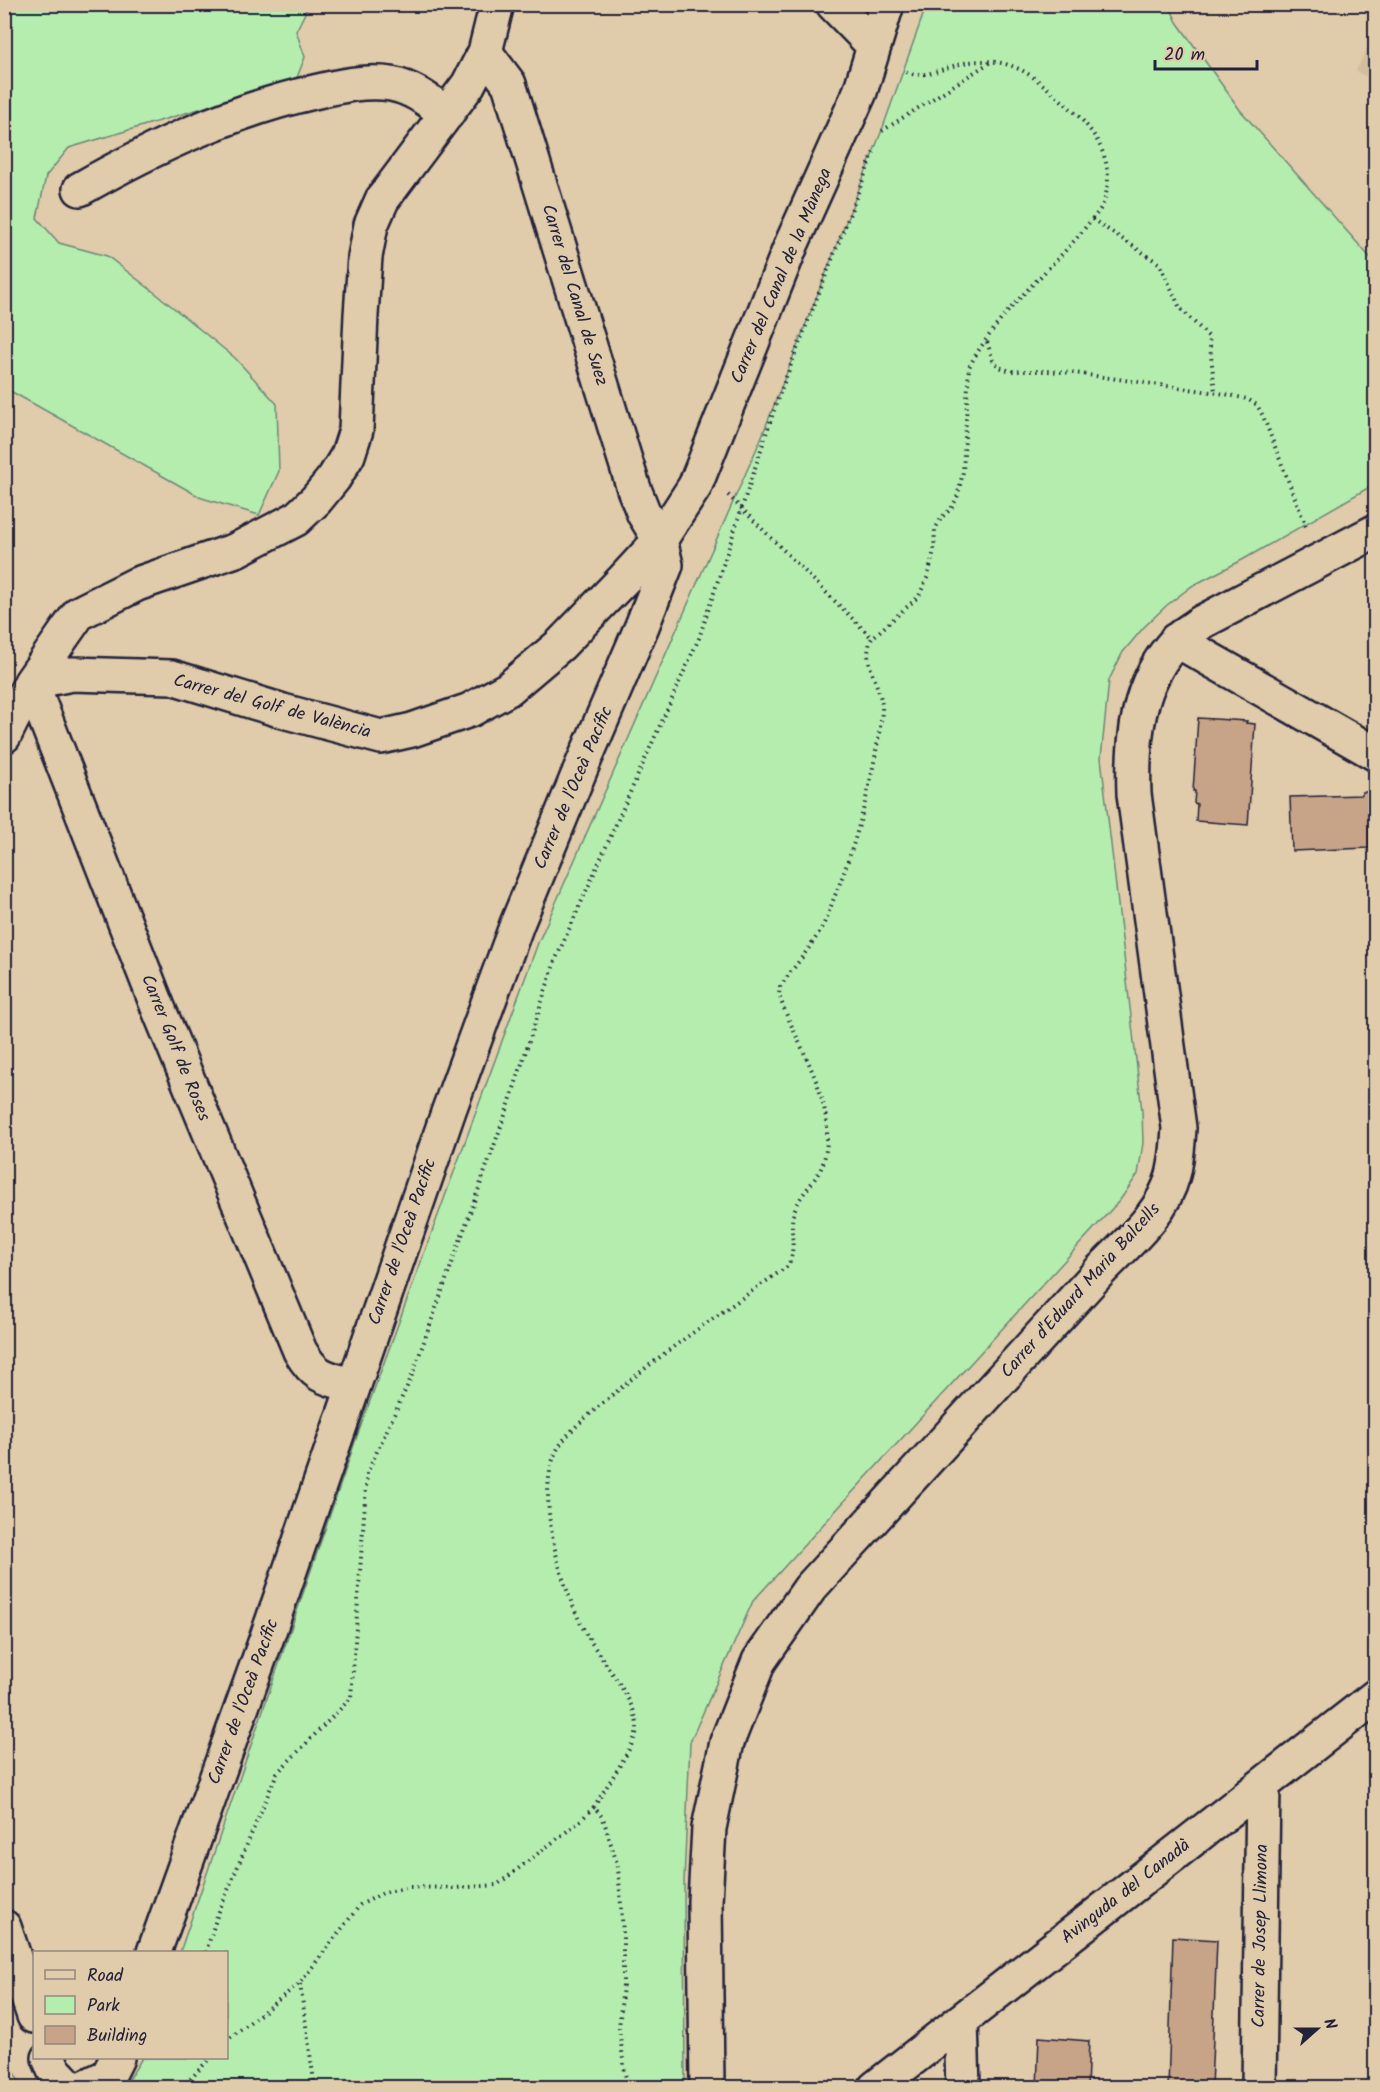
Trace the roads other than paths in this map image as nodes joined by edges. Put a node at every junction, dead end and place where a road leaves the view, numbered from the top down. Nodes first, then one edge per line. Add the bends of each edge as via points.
1 (497, 4) edge
2 (833, 4) edge
3 (887, 4) edge
4 (874, 46) junction
5 (485, 52) junction
6 (447, 114) junction
7 (80, 189) dead end
8 (1376, 531) edge
9 (660, 540) junction
10 (1176, 640) junction
11 (31, 682) junction
12 (4, 736) edge
13 (1376, 753) edge
14 (353, 1385) junction
15 (1376, 1696) edge
16 (1263, 1785) junction
17 (4, 1927) edge
18 (155, 1951) edge
19 (33, 2013) edge
20 (961, 2021) junction
21 (116, 2059) edge
22 (67, 2079) edge
23 (707, 2088) edge
24 (875, 2088) edge
25 (963, 2088) edge
26 (1259, 2088) edge

1 - 5 street
2 - 4 street
3 - 4 street, Carrer del Canal de la Mànega
4 - 9 street, Carrer del Canal de la Mànega via 860,92 792,243 695,486
5 - 6 street via 468,86
5 - 9 street, Carrer del Canal de Suez via 509,84 634,489
6 - 7 street via 410,89 392,84 340,86 249,110 190,132
6 - 11 street via 382,200 371,225 365,257 356,430 348,455 334,478 296,519 236,550 137,584 79,614
8 - 10 street, Carrer d'Eduard Maria Balcells via 1202,622
9 - 11 street, Carrer del Golf de València via 560,645 508,689 471,710 381,737 172,677 72,674
9 - 14 street, Carrer de l'Oceà Pacífic via 666,565 517,924
10 - 13 street
10 - 23 street, Carrer d'Eduard Maria Balcells via 1140,704 1132,759 1179,1128 1173,1176 1161,1204 1147,1223 810,1588 759,1661 727,1742 709,1828 705,1901
11 - 12 street
11 - 14 street, Carrer Golf de Roses via 157,1005 300,1351 309,1367 324,1378
14 - 18 street, Carrer de l'Oceà Pacífic
15 - 16 street, Avinguda del Canadà
16 - 20 street, Avinguda del Canadà
16 - 26 street, Carrer de Josep Llimona
17 - 19 street
20 - 24 street, Avinguda del Canadà
20 - 25 street
21 - 22 street via 108,2076

